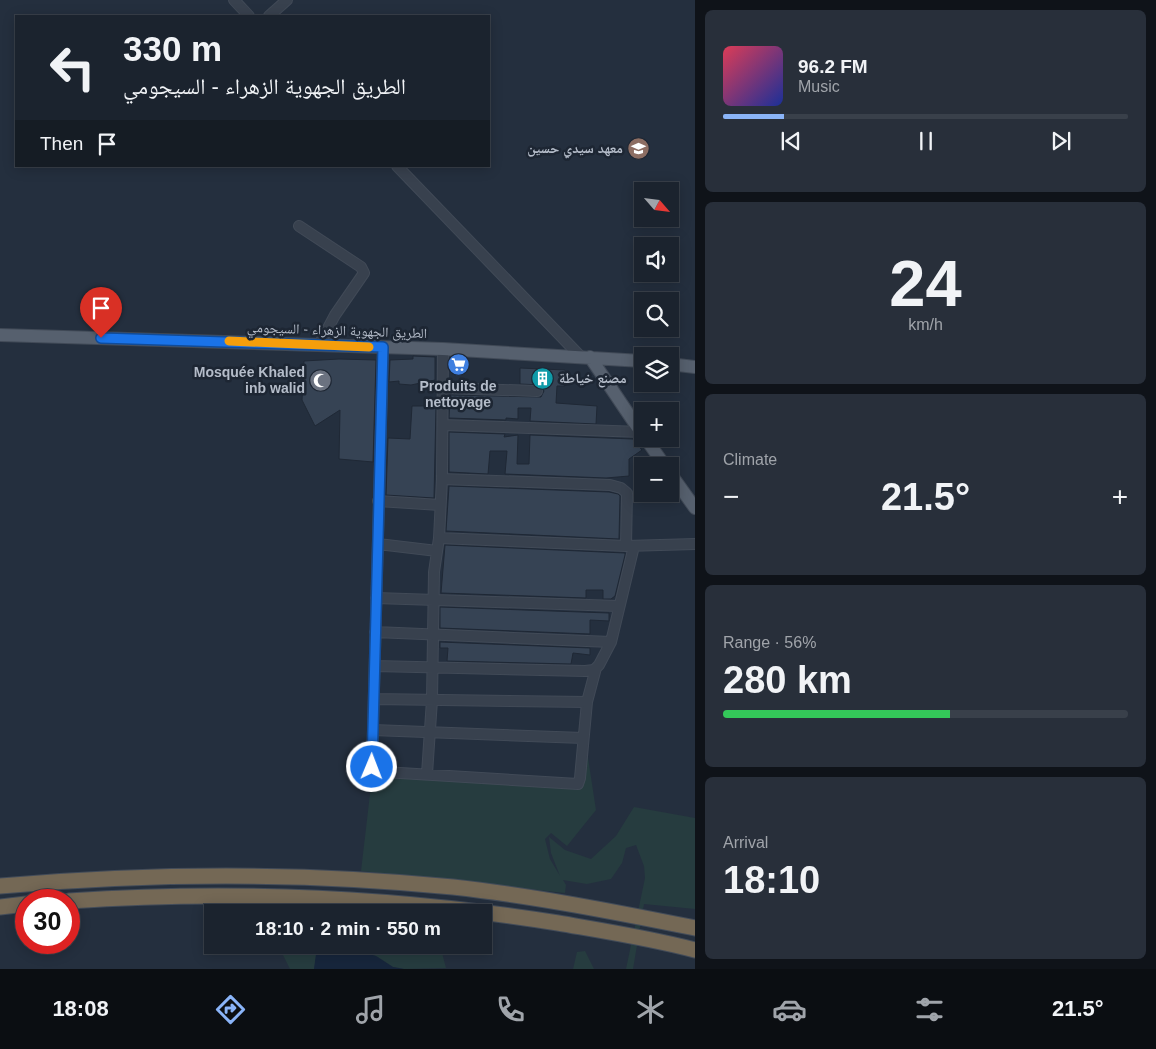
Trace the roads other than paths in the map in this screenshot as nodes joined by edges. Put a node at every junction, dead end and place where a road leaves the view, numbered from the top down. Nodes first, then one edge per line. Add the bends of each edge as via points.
1 (234, 0) edge
2 (287, 0) edge
3 (248, 15) edge
4 (270, 15) edge
5 (399, 167) edge
6 (299, 226) dead end
7 (0, 335) edge
8 (319, 345) junction
9 (383, 347) junction
10 (443, 349) junction
11 (585, 357) junction
12 (634, 360) edge
13 (679, 365) edge
14 (695, 367) edge
15 (443, 388) junction
16 (537, 391) dead end
17 (634, 423) edge
18 (443, 425) junction
19 (634, 435) edge
20 (442, 479) junction
21 (679, 486) edge
22 (378, 501) junction
23 (440, 505) junction
24 (695, 508) edge
25 (439, 538) junction
26 (378, 544) junction
27 (695, 544) edge
28 (630, 546) junction
29 (437, 551) junction
30 (376, 598) junction
31 (434, 601) junction
32 (618, 606) junction
33 (375, 632) junction
34 (433, 635) junction
35 (611, 642) junction
36 (375, 666) junction
37 (432, 666) junction
38 (596, 668) junction
39 (374, 699) junction
40 (432, 700) junction
41 (587, 702) junction
42 (373, 730) junction
43 (430, 734) junction
44 (583, 738) junction
45 (427, 774) junction
46 (0, 886) edge
47 (80, 900) edge
48 (15, 905) edge
49 (0, 907) edge
50 (695, 928) edge
51 (695, 950) edge

1 - 3 street
2 - 4 street
5 - 11 street
6 - 8 street via 361,267 364,273
7 - 8 main road, الطريق الجهوية الزهراء - السيجومي
8 - 9 main road, الطريق الجهوية الزهراء - السيجومي
9 - 10 main road, الطريق الجهوية الزهراء - السيجومي
9 - 22 street
10 - 11 main road, الطريق الجهوية الزهراء - السيجومي
10 - 15 street
11 - 12 main road, الطريق الجهوية الزهراء - السيجومي
11 - 17 main road
13 - 14 main road
15 - 16 street
15 - 18 street
18 - 19 street
18 - 20 street
20 - 23 street
20 - 28 street via 621,488 627,492
21 - 24 main road
22 - 23 street
22 - 26 street
23 - 25 street
25 - 28 street
25 - 29 street
26 - 29 street
26 - 30 street
27 - 28 street
28 - 32 street
29 - 31 street
30 - 31 street
30 - 33 street
31 - 32 street
31 - 34 street
32 - 35 street
33 - 34 street
33 - 36 street
34 - 35 street
34 - 37 street
35 - 38 street
36 - 37 street
36 - 39 street
37 - 38 street via 585,671
37 - 40 street
38 - 41 street
39 - 40 street
39 - 42 street
40 - 41 street
40 - 43 street
41 - 44 street
42 - 43 street
42 - 45 street via 374,768 384,772
43 - 44 street
43 - 45 street
44 - 45 street via 578,784
46 - 50 highway via 163,876 341,879 452,887 545,900
47 - 51 highway via 176,896 375,901 479,911 616,933
48 - 49 highway

